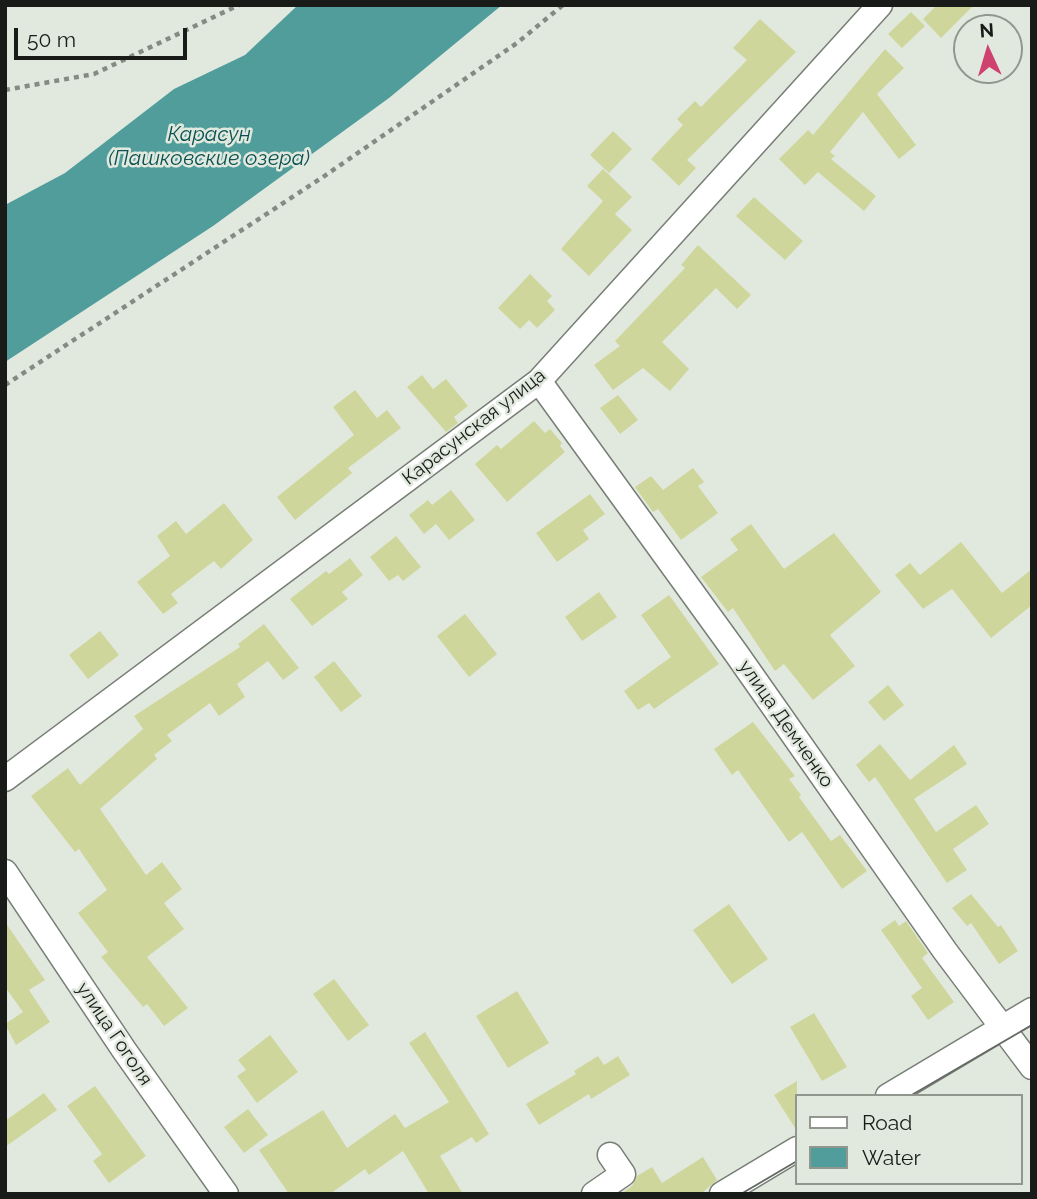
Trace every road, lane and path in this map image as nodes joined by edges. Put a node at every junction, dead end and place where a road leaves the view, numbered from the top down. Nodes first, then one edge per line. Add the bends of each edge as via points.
1 (239, 5) edge
2 (563, 5) edge
3 (880, 5) edge
4 (5, 90) edge
5 (539, 381) junction
6 (5, 385) edge
7 (5, 779) edge
8 (5, 872) edge
9 (1032, 1010) edge
10 (1004, 1027) junction
11 (1032, 1067) edge
12 (891, 1094) edge
13 (796, 1150) edge
14 (610, 1155) dead end
15 (226, 1194) edge
16 (594, 1194) edge
17 (722, 1194) edge

1 - 4 path via 94,74
2 - 6 path via 517,43 323,177
3 - 5 street, Карасунская улица
5 - 7 street, Карасунская улица
5 - 10 street, улица Демченко
8 - 15 street, улица Гоголя
9 - 10 street
10 - 11 street, улица Демченко
10 - 12 street
13 - 17 street
14 - 16 street via 623,1174

